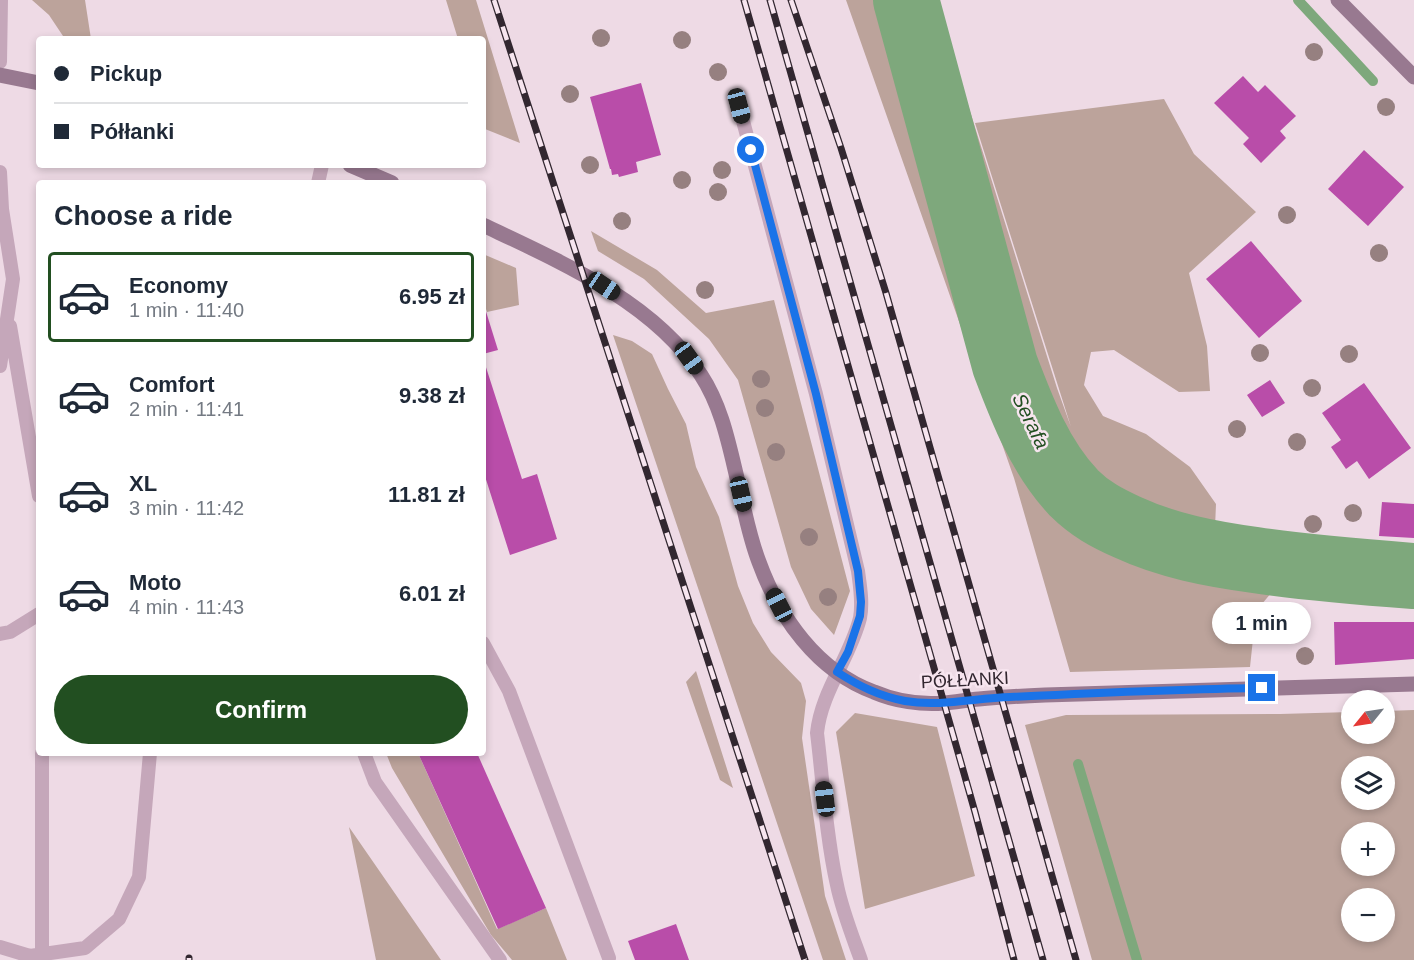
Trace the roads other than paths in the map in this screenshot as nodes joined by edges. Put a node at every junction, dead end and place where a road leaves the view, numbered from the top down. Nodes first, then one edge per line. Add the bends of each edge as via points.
1 (1, 0) edge
2 (1338, 0) edge
3 (0, 62) edge
4 (0, 75) edge
5 (1414, 77) edge
6 (36, 82) edge
7 (739, 106) dead end
8 (357, 168) edge
9 (0, 172) edge
10 (385, 180) edge
11 (486, 227) edge
12 (8, 314) junction
13 (0, 366) edge
14 (36, 478) edge
15 (36, 616) edge
16 (0, 634) edge
17 (486, 649) edge
18 (837, 672) junction
19 (1414, 684) edge
20 (42, 756) edge
21 (150, 756) edge
22 (365, 756) edge
23 (0, 947) edge
24 (42, 954) junction
25 (609, 958) dead end
26 (500, 960) edge
27 (861, 960) edge

1 - 3 lane
2 - 5 street
4 - 6 street
7 - 18 lane via 816,394 858,571 860,616
8 - 10 street
9 - 12 lane via 13,279
11 - 18 street, PÓŁŁANKI via 604,286 659,327 689,358 720,414 750,533 769,586 804,642
12 - 13 lane
12 - 14 lane
15 - 16 lane
17 - 25 lane via 508,691
18 - 19 street, PÓŁŁANKI via 872,692 927,704 1023,696
18 - 27 lane via 818,717 817,733 833,864
20 - 24 lane
21 - 24 lane via 139,877 119,919 85,948
22 - 26 lane via 375,782
23 - 24 lane via 30,956

